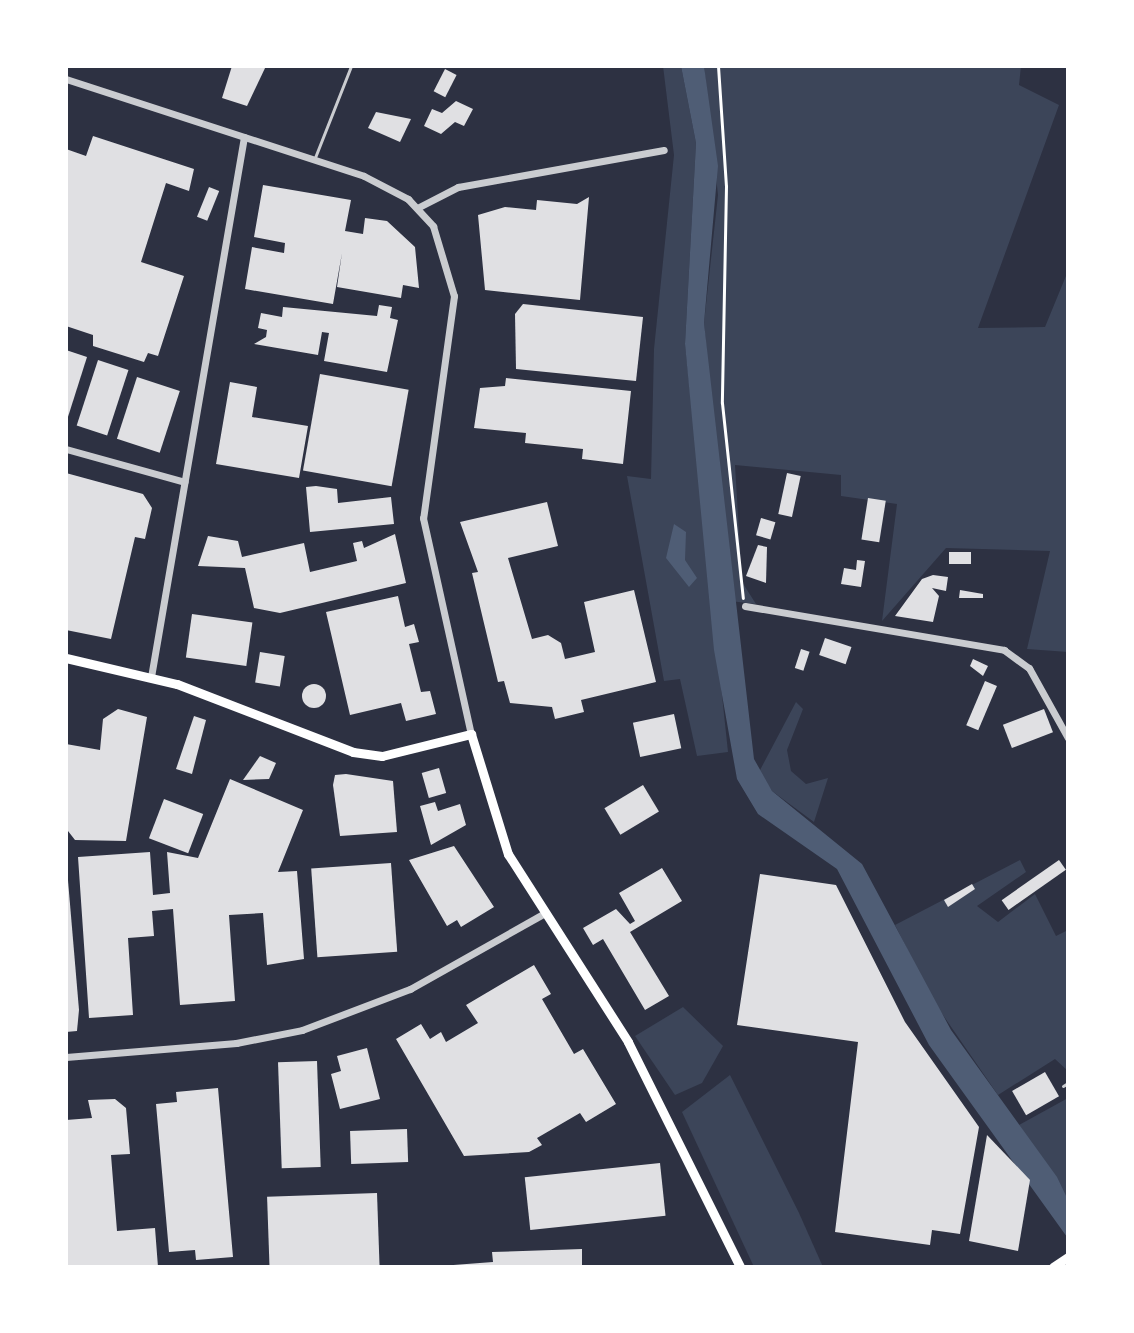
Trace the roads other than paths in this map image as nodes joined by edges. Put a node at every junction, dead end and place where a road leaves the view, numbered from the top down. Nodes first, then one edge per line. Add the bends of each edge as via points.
1 (351, 66) edge
2 (66, 79) edge
3 (244, 137) junction
4 (664, 150) dead end
5 (314, 160) junction
6 (419, 207) junction
7 (66, 449) edge
8 (185, 482) junction
9 (745, 606) road end
10 (66, 658) edge
11 (151, 677) junction
12 (471, 734) junction
13 (1068, 738) edge
14 (543, 914) junction
15 (66, 1057) edge
16 (1068, 1083) edge
17 (1063, 1086) dead end
18 (1068, 1257) edge
19 (740, 1267) edge
20 (1053, 1267) edge

1 - 5 lane
2 - 3 street
3 - 5 street
3 - 8 street
4 - 6 street via 458,187
5 - 6 street via 392,188
6 - 12 street via 452,277 422,504
7 - 8 street
8 - 11 street
9 - 13 street via 1004,650 1029,668
10 - 11 main road
11 - 12 main road via 353,752 382,756
12 - 14 main road via 497,828
14 - 15 street via 410,989 302,1030 222,1045
14 - 19 main road via 628,1042
16 - 17 lane
18 - 20 main road

